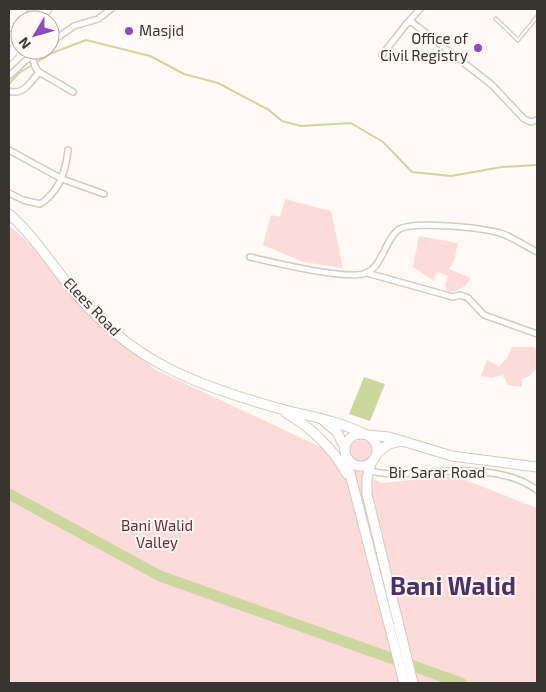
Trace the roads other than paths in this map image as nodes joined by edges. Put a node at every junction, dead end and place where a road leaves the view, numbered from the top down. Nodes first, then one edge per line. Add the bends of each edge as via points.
1 (111, 9) edge
2 (420, 9) edge
3 (537, 17) edge
4 (496, 19) dead end
5 (408, 22) junction
6 (60, 36) edge
7 (382, 55) dead end
8 (27, 60) edge
9 (33, 60) edge
10 (39, 72) junction
11 (9, 76) edge
12 (9, 91) edge
13 (73, 92) dead end
14 (537, 120) edge
15 (9, 150) edge
16 (68, 150) dead end
17 (62, 179) junction
18 (9, 193) edge
19 (104, 194) dead end
20 (9, 214) edge
21 (537, 252) edge
22 (250, 257) dead end
23 (367, 273) junction
24 (537, 334) edge
25 (277, 408) junction
26 (321, 420) junction
27 (366, 435) junction
28 (402, 441) junction
29 (345, 448) junction
30 (378, 452) junction
31 (346, 458) junction
32 (368, 467) junction
33 (537, 467) edge
34 (355, 489) junction
35 (537, 490) edge
36 (404, 683) edge
37 (413, 683) edge

1 - 6 street via 98,19 74,26
2 - 5 street
3 - 4 lane via 518,40
5 - 7 street
5 - 14 street via 492,85 524,119
8 - 11 street
9 - 10 street
10 - 12 street via 23,90 17,93
10 - 13 street
15 - 17 street
16 - 17 street
17 - 18 street via 40,204
17 - 19 street
20 - 25 highway, Elees Road via 40,247 82,301 130,345 181,375
21 - 23 street via 501,233 408,226 391,237
22 - 23 street via 349,275
23 - 24 street via 452,297 460,295 468,298 484,315
25 - 26 highway
25 - 34 highway via 323,440
26 - 27 highway via 339,423
26 - 29 highway via 338,432
27 - 28 highway
27 - 29 highway via 359,434 350,439
27 - 30 highway via 375,442
28 - 30 highway via 389,444
28 - 33 highway via 452,456
29 - 31 highway
30 - 32 highway
31 - 32 highway via 354,465
31 - 34 highway
32 - 35 street, Bir Sarar Road via 392,474 484,472 516,478
32 - 37 highway via 368,502
34 - 36 highway

